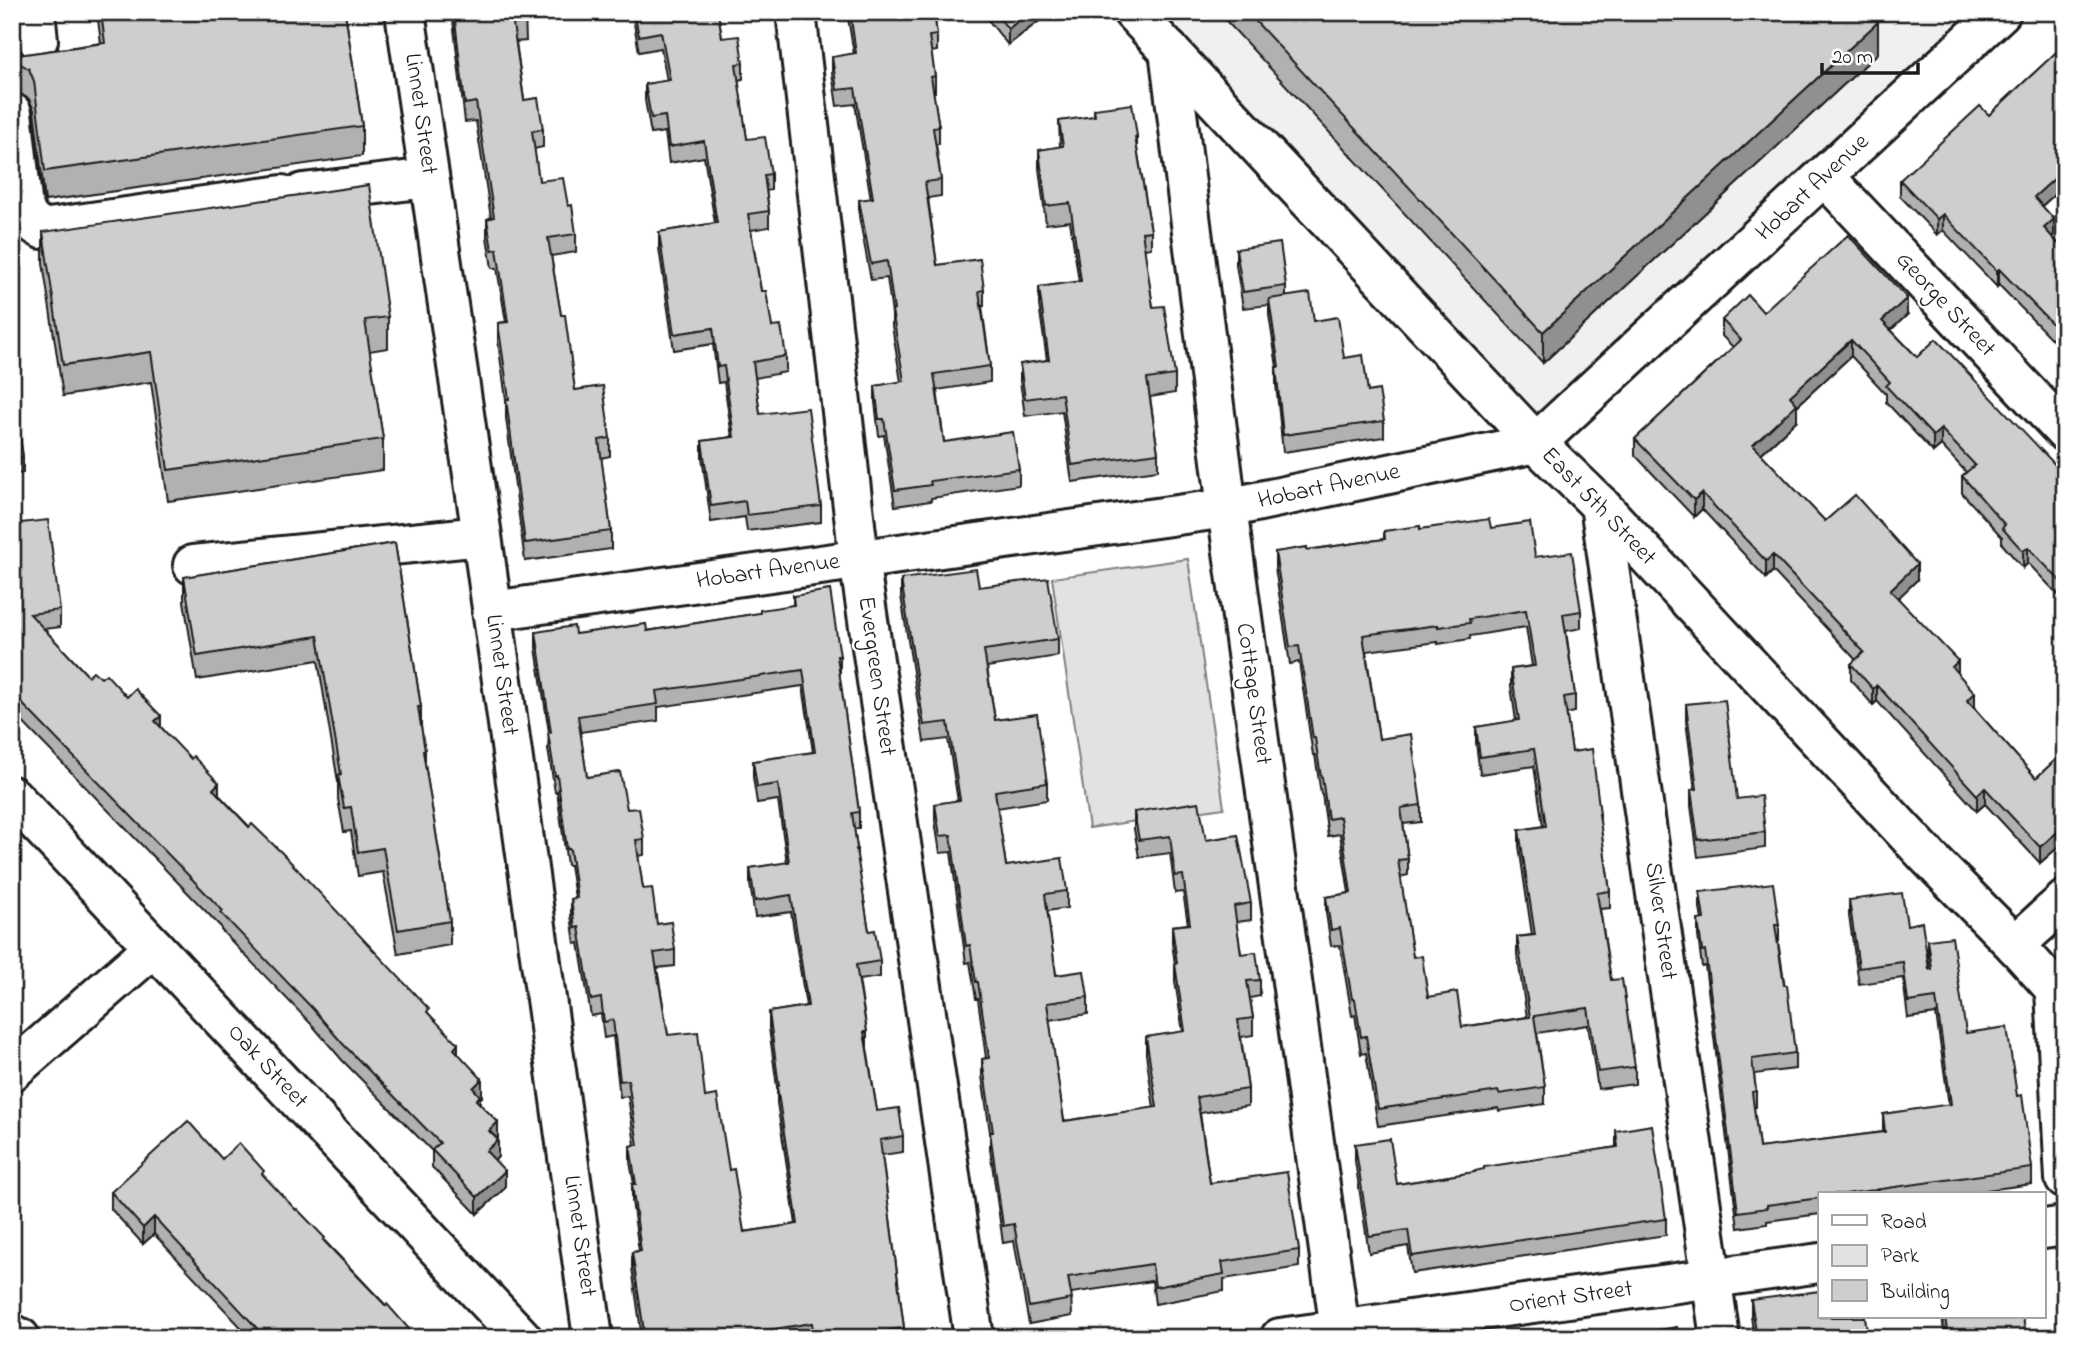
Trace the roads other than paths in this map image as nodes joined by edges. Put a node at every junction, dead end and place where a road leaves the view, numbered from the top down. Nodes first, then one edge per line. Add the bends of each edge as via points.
1 (405, 12) edge
2 (796, 12) edge
3 (1133, 12) edge
4 (2001, 12) edge
5 (1169, 50) junction
6 (12, 113) edge
7 (1825, 177) junction
8 (429, 178) junction
9 (2065, 432) edge
10 (1536, 443) junction
11 (1600, 505) junction
12 (1227, 508) junction
13 (482, 536) junction
14 (859, 559) junction
15 (193, 565) dead end
16 (492, 611) junction
17 (12, 796) edge
18 (2065, 900) edge
19 (2015, 945) junction
20 (154, 947) junction
21 (2060, 995) edge
22 (12, 1071) edge
23 (2065, 1179) edge
24 (2065, 1226) edge
25 (2046, 1229) edge
26 (1818, 1263) edge
27 (1712, 1279) junction
28 (12, 1334) edge
29 (1341, 1334) edge
30 (20, 1338) edge
31 (522, 1338) edge
32 (593, 1338) edge
33 (974, 1338) edge
34 (1280, 1338) edge
35 (1720, 1338) edge

1 - 8 main road, Linnet Street
2 - 14 main road, Evergreen Street
3 - 5 main road, East 5th Street
4 - 7 main road, Hobart Avenue
5 - 10 main road, East 5th Street
5 - 12 main road, Cottage Street
6 - 8 main road via 22,200 26,214 42,229
7 - 9 main road, George Street
7 - 10 main road, Hobart Avenue
8 - 13 main road, Linnet Street
10 - 11 main road, East 5th Street
10 - 12 main road, Hobart Avenue
11 - 19 main road, East 5th Street
11 - 27 main road, Silver Street
12 - 14 main road, Hobart Avenue
12 - 29 main road, Cottage Street
13 - 15 main road
13 - 16 main road, Linnet Street
14 - 16 main road, Hobart Avenue
14 - 33 main road, Evergreen Street
16 - 32 main road, Linnet Street
17 - 20 main road, Oak Street
18 - 19 main road
19 - 21 main road, East 5th Street
20 - 22 main road
20 - 31 main road, Oak Street
21 - 23 main road
24 - 25 main road
26 - 27 main road, Orient Street
27 - 29 main road, Orient Street
27 - 35 main road, Silver Street
28 - 30 main road
29 - 34 main road, Orient Street

